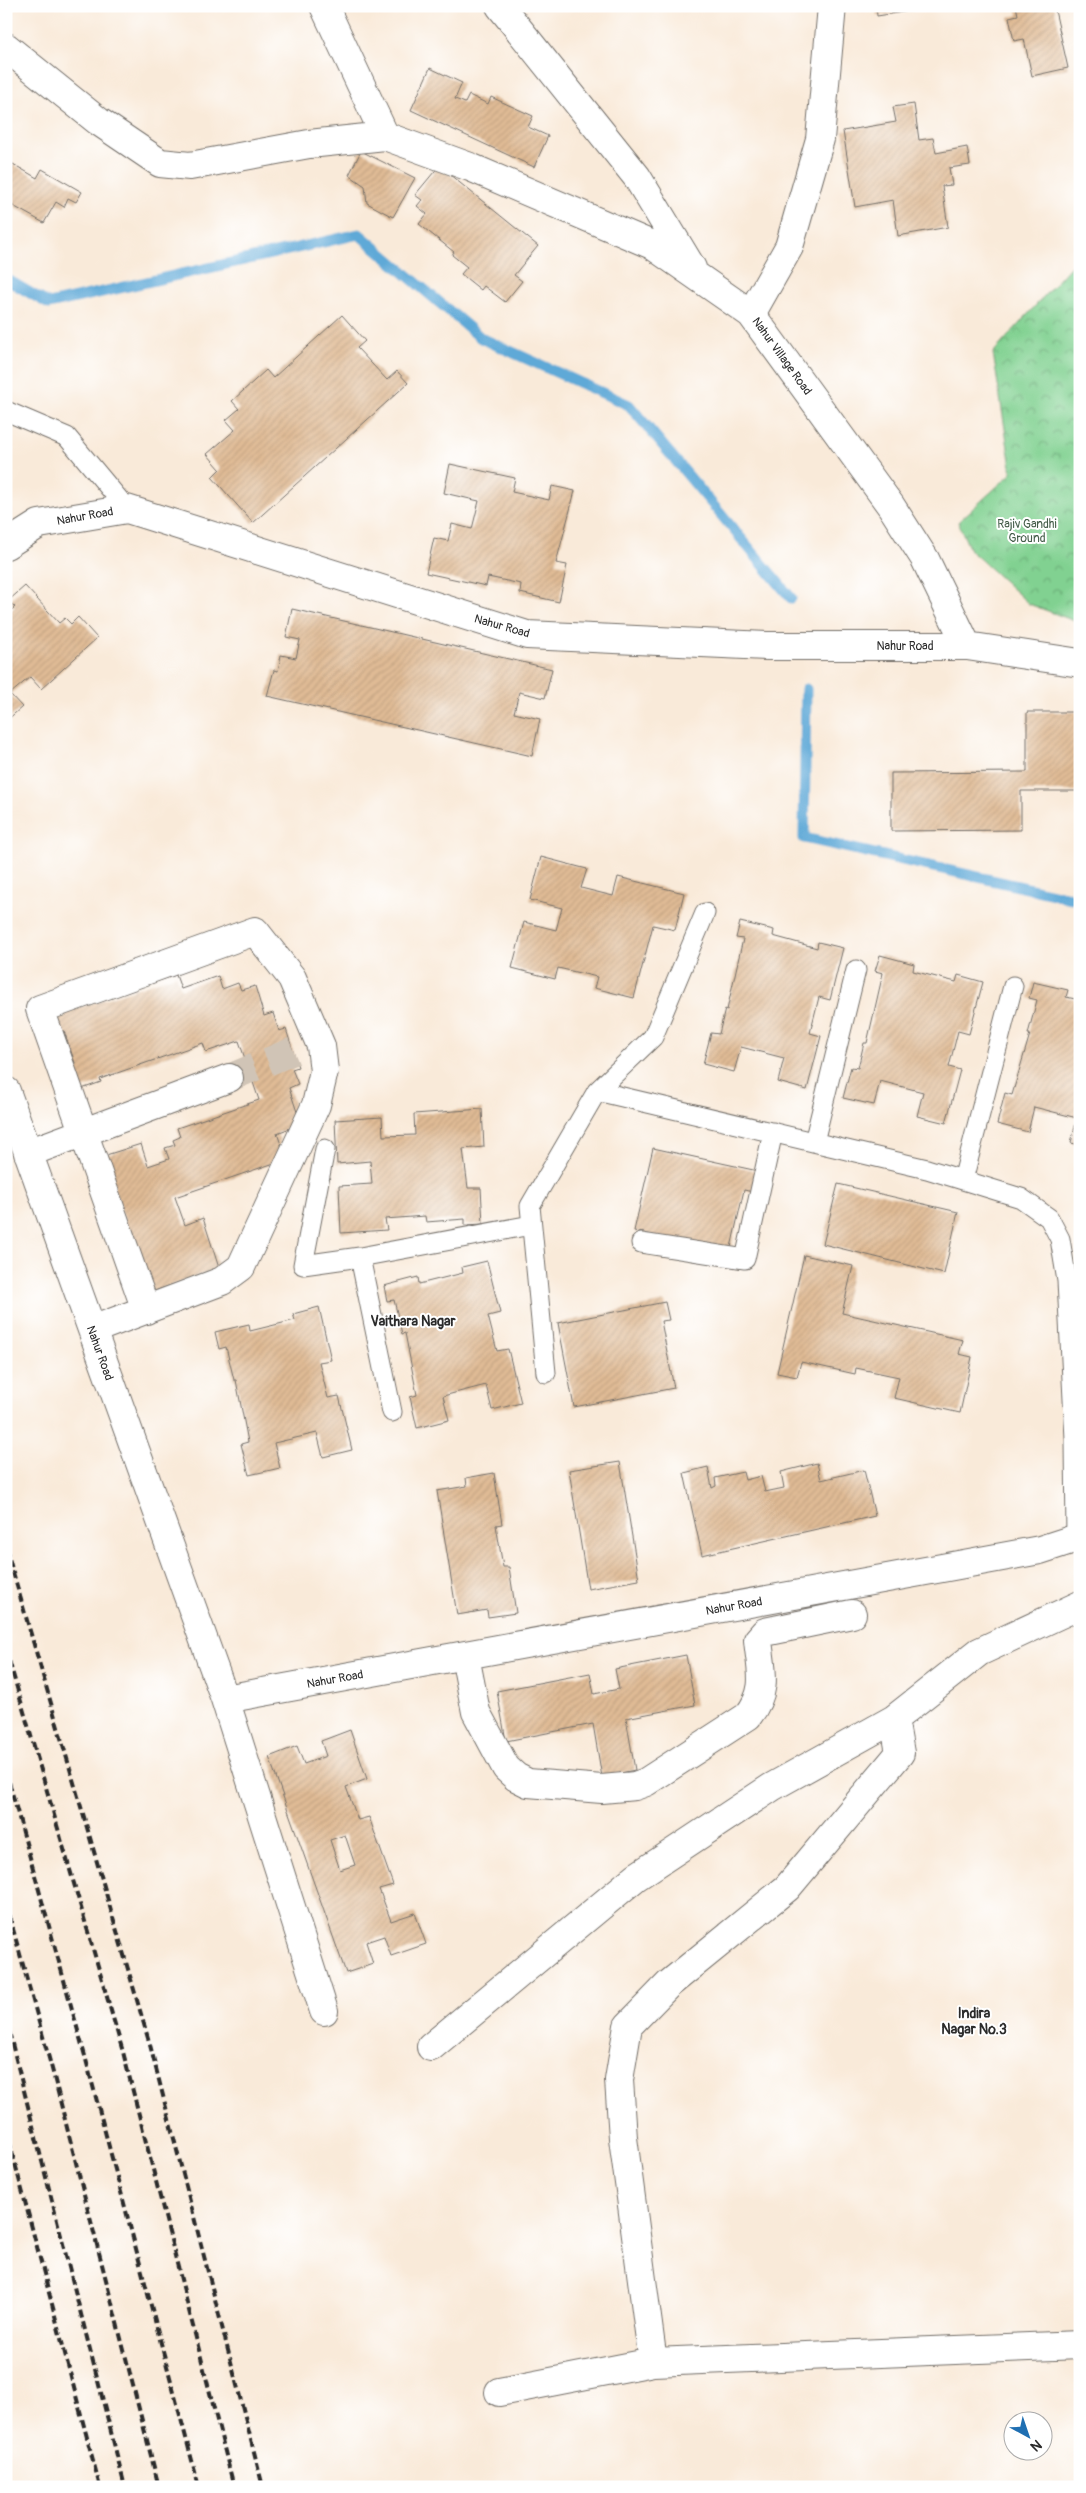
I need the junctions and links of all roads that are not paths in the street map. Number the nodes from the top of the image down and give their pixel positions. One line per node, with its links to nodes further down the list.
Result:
1 (324, 6): 5 (street)
2 (500, 6): 6 (street)
3 (832, 6): 7 (street, Nahur Village Road)
4 (6, 48): 5 (street)
5 (385, 136): 6 (street)
6 (696, 276): 7 (street)
7 (751, 314): 11 (street, Nahur Village Road)
8 (6, 411): 9 (lane)
9 (127, 509): 10 (street, Nahur Road); 11 (street, Nahur Road)
10 (6, 545)
11 (967, 646): 12 (street, Nahur Road)
12 (1080, 663)
13 (705, 913): 18 (lane)
14 (856, 970): 21 (lane)
15 (1013, 986): 24 (lane)
16 (228, 1078): 20 (street)
17 (6, 1091): 23 (street, Nahur Road)
18 (597, 1091): 19 (lane); 25 (lane)
19 (773, 1132): 21 (lane); 26 (lane)
20 (84, 1134): 23 (street); 29 (street); 29 (street)
21 (814, 1142): 24 (lane)
22 (325, 1149): 27 (lane)
23 (28, 1153): 30 (street, Nahur Road)
24 (962, 1180): 28 (lane)
25 (531, 1225): 27 (lane); 31 (lane)
26 (640, 1243)
27 (360, 1256): 32 (lane)
28 (1072, 1257): 33 (lane)
29 (146, 1310): 30 (street)
30 (92, 1330): 39 (street, Nahur Road)
31 (546, 1373)
32 (392, 1412)
33 (1078, 1541): 34 (street, Nahur Road)
34 (805, 1593): 37 (street); 38 (street, Nahur Road)
35 (1080, 1605): 40 (street)
36 (852, 1614): 37 (street)
37 (811, 1622): 38 (street)
38 (465, 1656): 39 (street, Nahur Road)
39 (225, 1698): 41 (street)
40 (894, 1719): 42 (street); 44 (street)
41 (324, 2011)
42 (431, 2047)
43 (1080, 2345): 44 (street)
44 (653, 2362): 45 (street)
45 (499, 2392)

